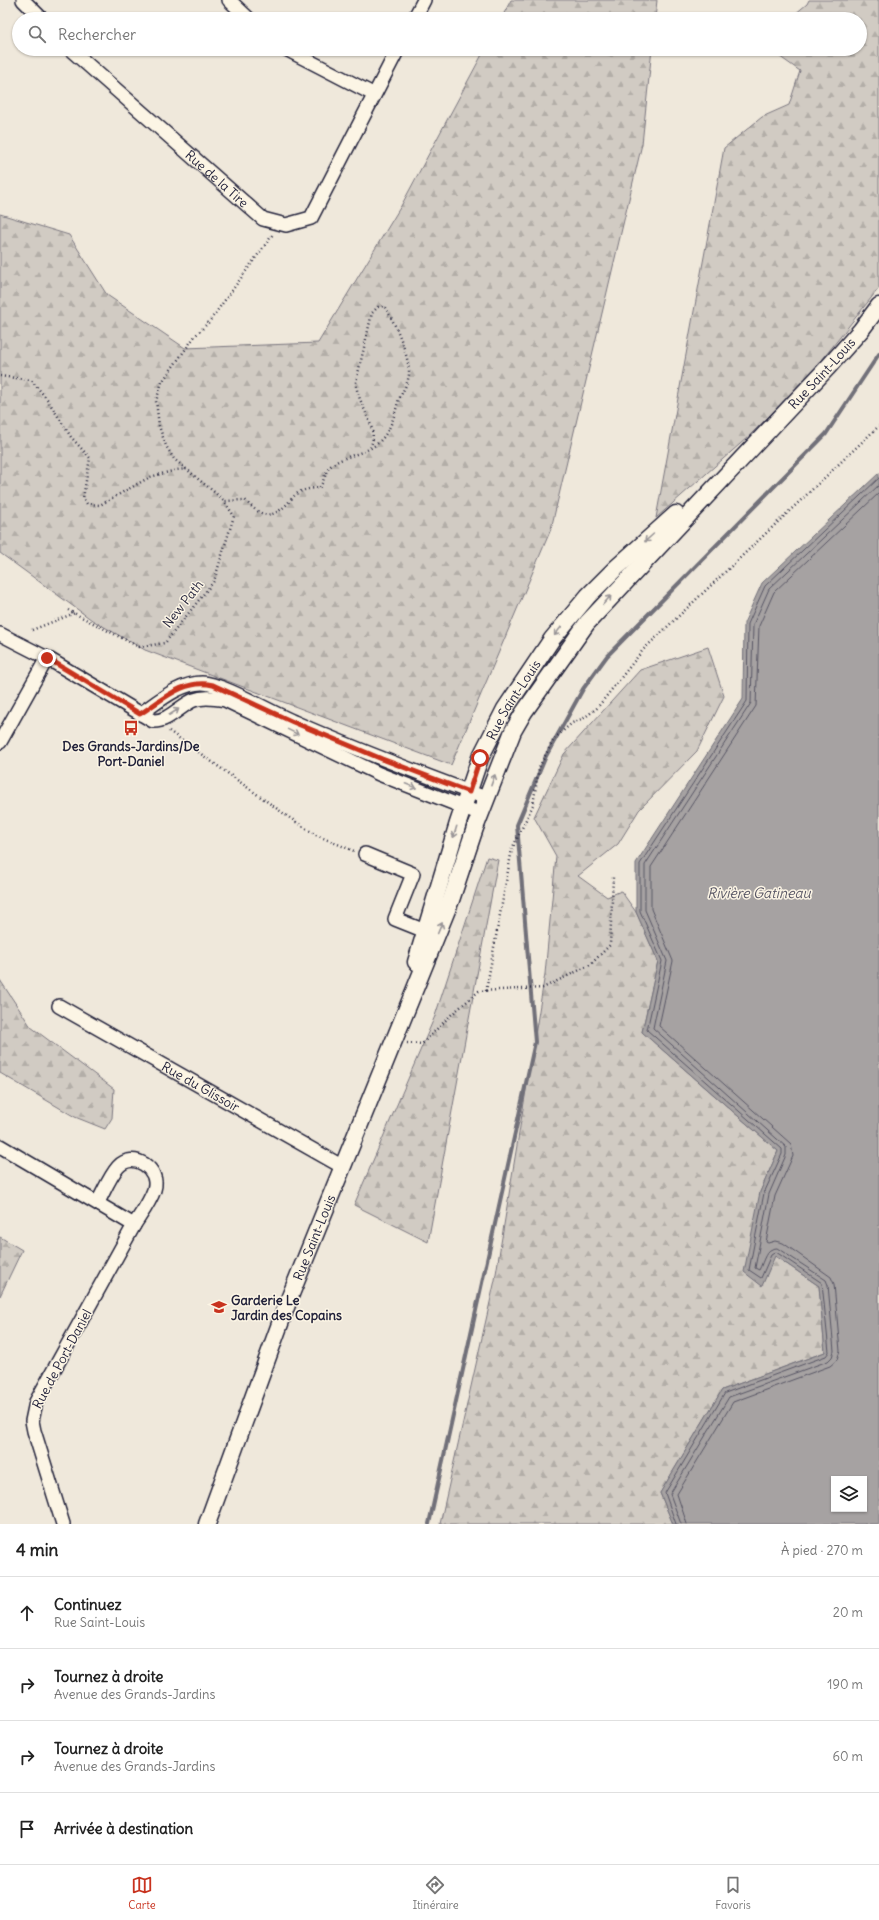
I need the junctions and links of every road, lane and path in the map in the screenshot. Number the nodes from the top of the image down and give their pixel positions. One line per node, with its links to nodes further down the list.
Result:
1 (23, 0): 4 (street)
2 (229, 0): 5 (street)
3 (424, 0): 6 (street)
4 (35, 12)
5 (242, 12)
6 (418, 12)
7 (78, 56): 11 (street, Rue de la Tire)
8 (300, 56): 10 (street)
9 (394, 56): 10 (street, Rue de la Tire)
10 (373, 94): 11 (street, Rue de la Tire)
11 (280, 224): 17 (path)
12 (879, 306): 15 (main road, Rue Saint-Louis)
13 (0, 376): 17 (path)
14 (879, 426): 34 (path)
15 (762, 438): 27 (main road, Rue Saint-Louis, one-way to 27); 28 (main road, Rue Saint-Louis, one-way to 15)
16 (370, 447): 16 (path); 18 (path)
17 (187, 469): 18 (path)
18 (224, 502): 20 (path, New Path)
19 (68, 610): 20 (path, New Path)
20 (75, 613): 21 (path)
21 (32, 630)
22 (0, 634): 23 (street)
23 (47, 658): 24 (street); 26 (street)
24 (140, 714): 27 (street); 29 (street, one-way to 29)
25 (169, 731): 31 (path)
26 (0, 742)
27 (469, 792): 28 (street); 29 (main road, Rue Saint-Louis)
28 (486, 798): 30 (main road, Rue Saint-Louis)
29 (464, 807): 30 (street); 33 (main road, Rue Saint-Louis, one-way to 33)
30 (481, 814): 36 (main road, Rue Saint-Louis, one-way to 30)
31 (365, 854): 33 (street)
32 (612, 877): 34 (path)
33 (425, 931): 36 (main road, Rue Saint-Louis)
34 (486, 990): 36 (path)
35 (59, 1006): 38 (street, Rue du Glissoir)
36 (392, 1042): 38 (main road, Rue Saint-Louis)
37 (0, 1146): 39 (street)
38 (343, 1167): 42 (main road, Rue Saint-Louis)
39 (98, 1202): 40 (street); 40 (street, Rue de Port-Daniel)
40 (134, 1225): 41 (street, Rue de Port-Daniel)
41 (63, 1524)
42 (207, 1524)

